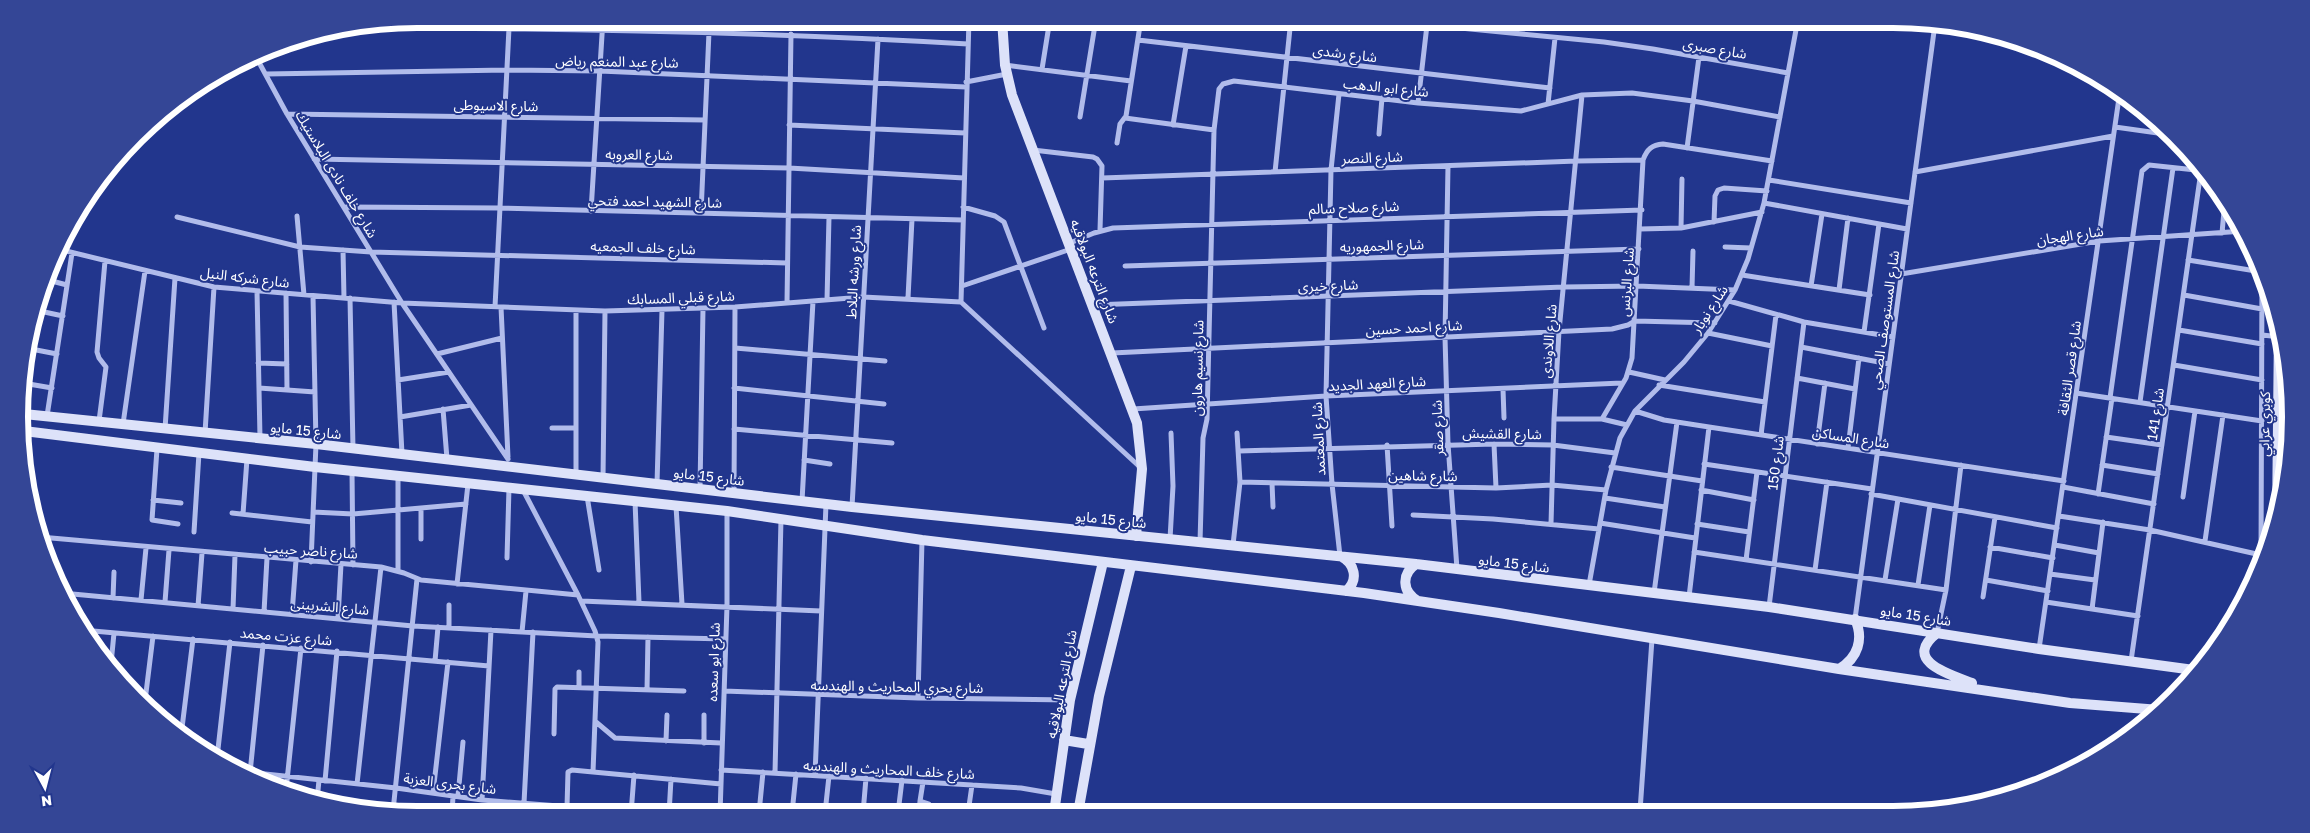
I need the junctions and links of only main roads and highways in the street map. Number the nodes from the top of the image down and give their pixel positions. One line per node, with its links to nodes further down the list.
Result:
1 (1003, 28): 6 (main road, شارع الترعه البولاقيه)
2 (2279, 364): 5 (main road, كوبري عرابي, bridge)
3 (28, 414): 6 (main road, شارع 15 مايو)
4 (28, 432): 8 (main road)
5 (2277, 477)
6 (1136, 536): 7 (main road, شارع 15 مايو)
7 (1340, 556): 9 (main road, شارع 15 مايو); 11 (main road)
8 (1103, 562): 10 (main road); 19 (main road, شارع الترعه البولاقيه)
9 (1416, 564): 12 (main road); 13 (main road, شارع 15 مايو)
10 (1131, 566): 11 (main road); 20 (main road)
11 (1346, 591): 12 (main road)
12 (1418, 601): 15 (main road)
13 (1855, 619): 14 (main road, شارع 15 مايو); 15 (main road)
14 (1937, 633): 16 (main road, شارع 15 مايو); 17 (main road)
15 (1839, 669): 17 (main road)
16 (2189, 669)
17 (1986, 689): 18 (main road)
18 (2150, 709)
19 (1064, 740): 20 (main road); 21 (main road, شارع الترعه البولاقيه)
20 (1088, 744): 22 (main road)
21 (1055, 806)
22 (1079, 806)

